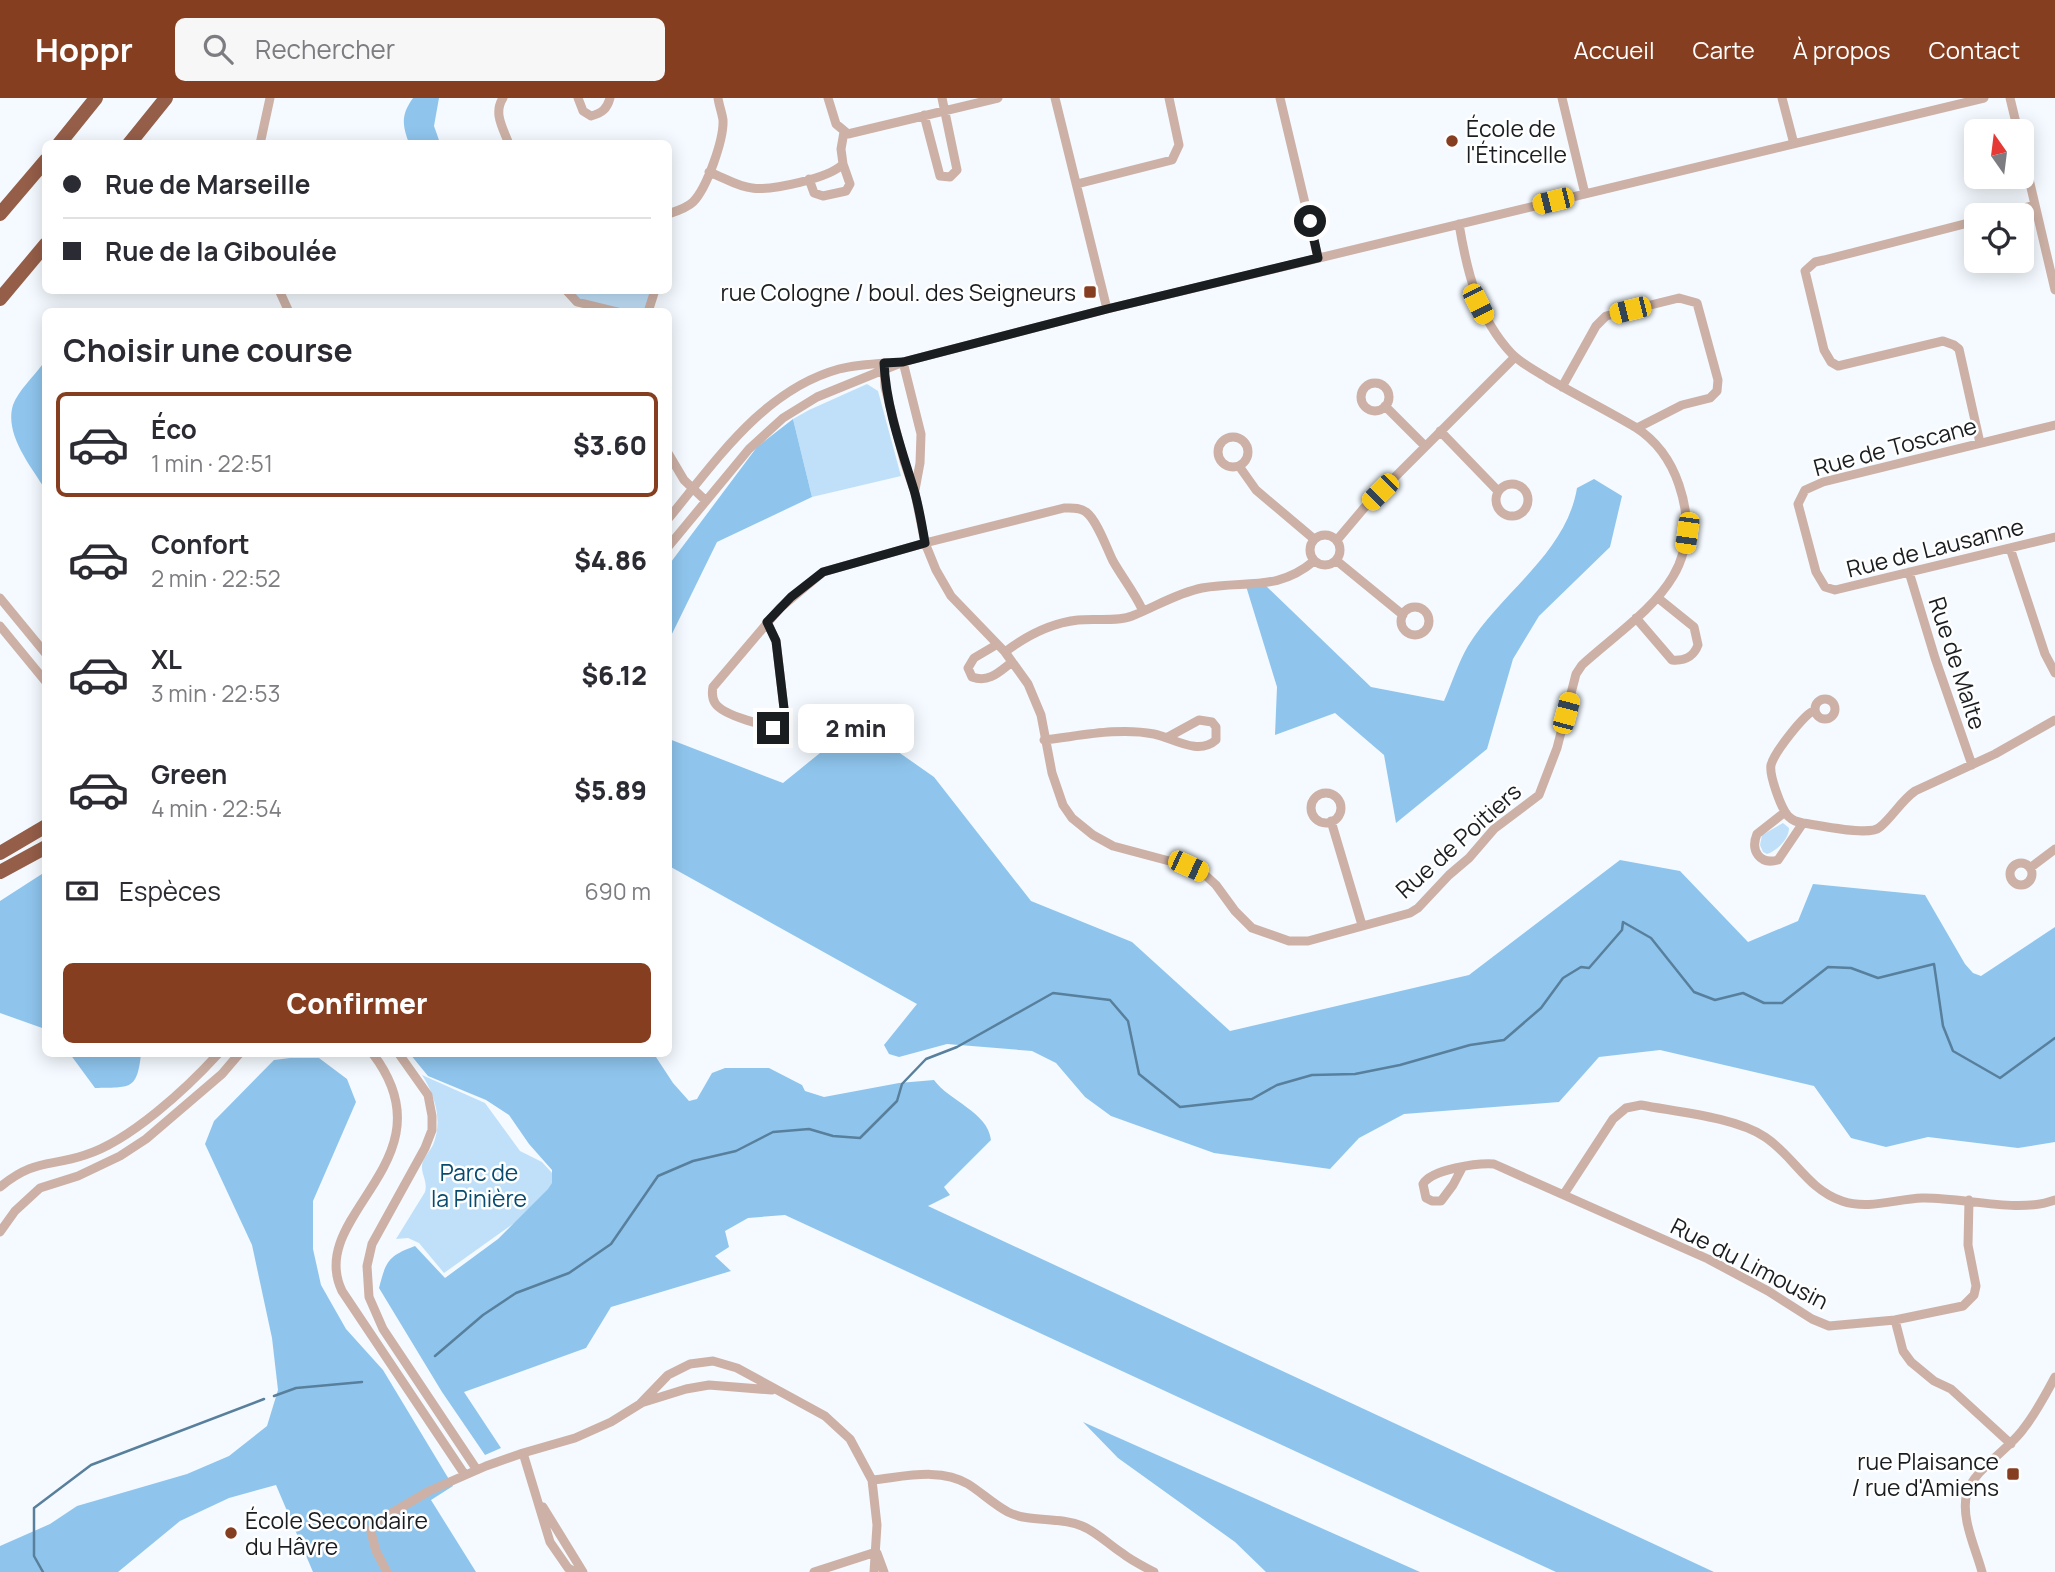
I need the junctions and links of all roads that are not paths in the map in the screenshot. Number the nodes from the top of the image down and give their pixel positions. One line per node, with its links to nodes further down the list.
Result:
1 (96, 98): 22 (highway)
2 (166, 98): 23 (highway)
3 (270, 98): 24 (street)
4 (503, 98): 25 (street)
5 (578, 98): 6 (street)
6 (610, 98)
7 (718, 98): 29 (street)
8 (828, 98): 21 (street)
9 (943, 98): 18 (street)
10 (998, 98): 18 (street)
11 (1055, 98): 31 (street)
12 (1169, 98): 31 (street)
13 (1280, 98): 40 (street)
14 (1562, 98): 33 (street)
15 (1783, 98): 26 (street)
16 (1984, 98): 26 (street)
17 (2010, 98): 20 (street)
18 (946, 110): 19 (street); 19 (street)
19 (924, 116): 21 (street)
20 (2015, 119)
21 (844, 132): 27 (street)
22 (62, 140)
23 (131, 140)
24 (261, 140)
25 (508, 140)
26 (1794, 144): 33 (street)
27 (843, 164): 30 (street); 30 (street)
28 (42, 165): 36 (highway)
29 (709, 172): 30 (street); 35 (street)
30 (809, 179)
31 (1077, 184): 45 (street)
32 (2031, 189): 34 (street)
33 (1586, 194): 38 (street)
34 (2035, 205): 41 (street)
35 (672, 212)
36 (0, 214)
37 (1964, 223): 54 (street)
38 (1458, 224): 40 (street); 46 (street, Rue de Poitiers)
39 (42, 249): 43 (highway)
40 (1318, 258): 45 (street)
41 (2055, 290)
42 (570, 294): 44 (street)
43 (0, 299)
44 (602, 308)
45 (1107, 309): 47 (street)
46 (1515, 357): 49 (street, Rue de Poitiers); 53 (street)
47 (903, 362): 48 (street); 60 (street, Rue de Poitiers)
48 (884, 366): 58 (street); 60 (street, Rue de Poitiers); 61 (street)
49 (1562, 387): 52 (street, Rue de Poitiers); 52 (street)
50 (1385, 406): 55 (street)
51 (2055, 425): 54 (street, Rue de Toscane)
52 (1637, 428): 74 (street, Rue de Poitiers)
53 (1440, 431): 55 (street); 59 (street)
54 (1980, 443): 72 (street, Rue de Toscane)
55 (1425, 446): 65 (street)
56 (672, 461): 58 (street)
57 (1239, 466): 64 (street)
58 (693, 489): 61 (street); 62 (street)
59 (1499, 491)
60 (915, 493): 67 (street, Rue de Poitiers)
61 (706, 501): 66 (street)
62 (672, 514)
63 (2055, 537): 68 (street, Rue de Lausanne)
64 (1314, 539): 65 (street); 69 (street)
65 (1337, 540): 70 (street)
66 (672, 542)
67 (925, 543): 75 (street); 78 (street); 80 (street, Rue de Poitiers)
68 (2010, 548): 71 (street, Rue de Lausanne); 84 (street)
69 (1314, 561): 70 (street); 75 (street)
70 (1337, 561): 76 (street)
71 (1909, 572): 72 (street, Rue de Lausanne); 90 (street, Rue de Malte)
72 (1825, 587)
73 (0, 598): 81 (street)
74 (1658, 598): 77 (street, Rue de Poitiers); 77 (street)
75 (1142, 609): 82 (street)
76 (1403, 615)
77 (1636, 618): 100 (street, Rue de Poitiers)
78 (767, 622): 78 (street)
79 (0, 626): 85 (street)
80 (996, 645): 82 (street, Rue de Poitiers); 83 (street)
81 (42, 649)
82 (1004, 652): 83 (street, Rue de Poitiers)
83 (1012, 662): 89 (street, Rue de Poitiers)
84 (2055, 673)
85 (42, 677)
86 (1815, 709): 91 (street)
87 (2055, 720): 90 (street)
88 (1168, 737): 88 (street); 89 (street)
89 (1044, 740): 100 (street, Rue de Poitiers)
90 (1972, 765): 93 (street)
91 (1785, 812): 93 (street); 93 (street)
92 (1331, 821): 100 (street)
93 (1803, 823)
94 (42, 828): 97 (highway)
95 (42, 849): 99 (highway)
96 (2055, 849): 98 (street)
97 (0, 853)
98 (2030, 868)
99 (0, 872)
100 (1362, 925)
101 (215, 1057): 106 (street)
102 (236, 1057): 110 (street)
103 (375, 1057): 118 (street)
104 (401, 1057): 117 (street)
105 (1462, 1168): 105 (street, Rue du Limousin); 107 (street, Rue du Limousin)
106 (0, 1187)
107 (1564, 1194): 108 (street); 111 (street, Rue du Limousin)
108 (1969, 1200): 109 (street); 111 (street, Rue du Limousin)
109 (2055, 1200)
110 (0, 1232)
111 (1895, 1320): 115 (street)
112 (2054, 1381): 115 (street)
113 (777, 1390): 114 (street); 114 (street); 119 (street)
114 (640, 1404): 116 (street)
115 (2011, 1444): 129 (street)
116 (523, 1452): 117 (street); 120 (street)
117 (477, 1470): 118 (street)
118 (465, 1475): 122 (street)
119 (872, 1480): 121 (street); 128 (street)
120 (538, 1500): 123 (street); 124 (street)
121 (876, 1552): 125 (street); 126 (street); 127 (street)
122 (387, 1572)
123 (575, 1572)
124 (583, 1572)
125 (814, 1572)
126 (874, 1572)
127 (884, 1572)
128 (1155, 1572)
129 (1982, 1572)

